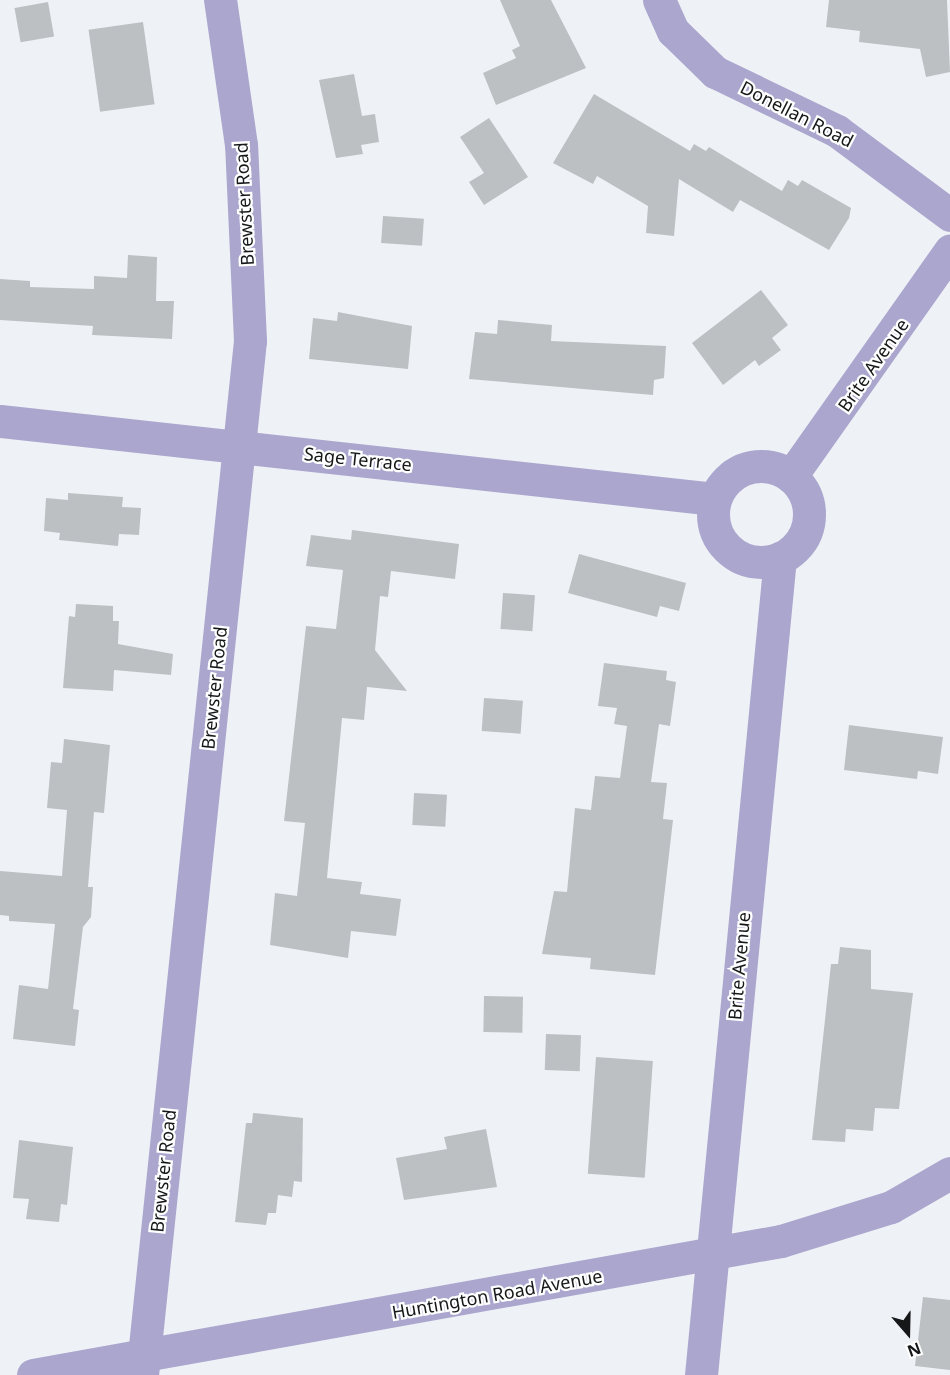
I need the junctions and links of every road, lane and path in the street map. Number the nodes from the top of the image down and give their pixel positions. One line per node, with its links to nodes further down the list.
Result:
1 (220, 0): 6 (street, Brewster Road)
2 (659, 0): 3 (street, Donellan Road)
3 (950, 215)
4 (950, 251): 7 (street, Brite Avenue)
5 (0, 420): 6 (street, Sage Terrace)
6 (240, 445): 8 (street, Sage Terrace); 12 (street, Brewster Road)
7 (791, 476): 8 (street); 9 (street)
8 (715, 499): 9 (street)
9 (780, 558): 11 (street, Brite Avenue)
10 (950, 1173): 11 (street, Huntington Road Avenue)
11 (712, 1255): 12 (street, Huntington Road Avenue); 14 (street, Brite Avenue)
12 (143, 1366): 13 (street, Huntington Road Avenue)
13 (33, 1375)
14 (701, 1375)

